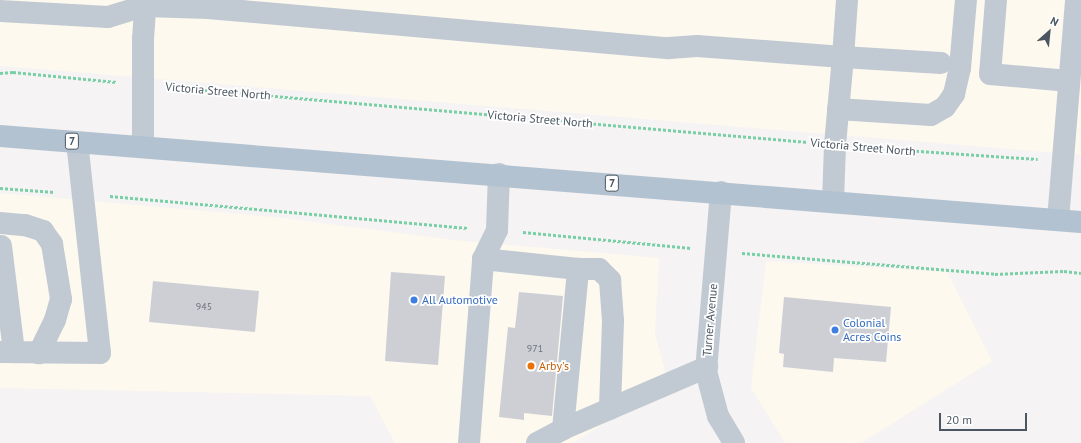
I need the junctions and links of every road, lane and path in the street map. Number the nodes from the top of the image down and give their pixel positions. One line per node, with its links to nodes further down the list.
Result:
1 (847, 0): 7 (street)
2 (966, 0): 12 (street)
3 (996, 0): 10 (street)
4 (1076, 0): 10 (street)
5 (146, 3): 6 (street); 7 (street); 11 (street)
6 (0, 11)
7 (843, 56): 8 (street); 12 (street)
8 (941, 63)
9 (0, 73): 11 (path, Victoria Street North)
10 (1069, 81): 17 (street)
11 (143, 85): 15 (path, Victoria Street North); 16 (street)
12 (838, 109): 15 (street)
13 (0, 136): 14 (main road, 7)
14 (77, 142): 16 (main road, 7); 21 (street)
15 (835, 145): 17 (path, Victoria Street North); 22 (street)
16 (143, 147): 18 (main road, 7)
17 (1062, 162): 23 (street)
18 (499, 174): 20 (main road, 7); 26 (street)
19 (0, 188): 21 (path)
20 (721, 192): 22 (main road, 7); 35 (street, Turner Avenue)
21 (83, 194): 26 (path); 34 (street)
22 (833, 201): 23 (main road, 7)
23 (1058, 220): 24 (main road, 7)
24 (1081, 222)
25 (0, 223): 34 (street)
26 (497, 230): 28 (path); 30 (street)
27 (1, 246): 33 (street)
28 (682, 248)
29 (737, 252): 32 (path)
30 (483, 259): 31 (street); 38 (street)
31 (578, 269): 36 (street); 37 (street)
32 (1081, 273)
33 (7, 352): 34 (street)
34 (39, 353)
35 (706, 367): 36 (street); 40 (street, Turner Avenue)
36 (610, 409): 37 (street)
37 (563, 429): 39 (street)
38 (469, 443)
39 (537, 443)
40 (734, 443)

